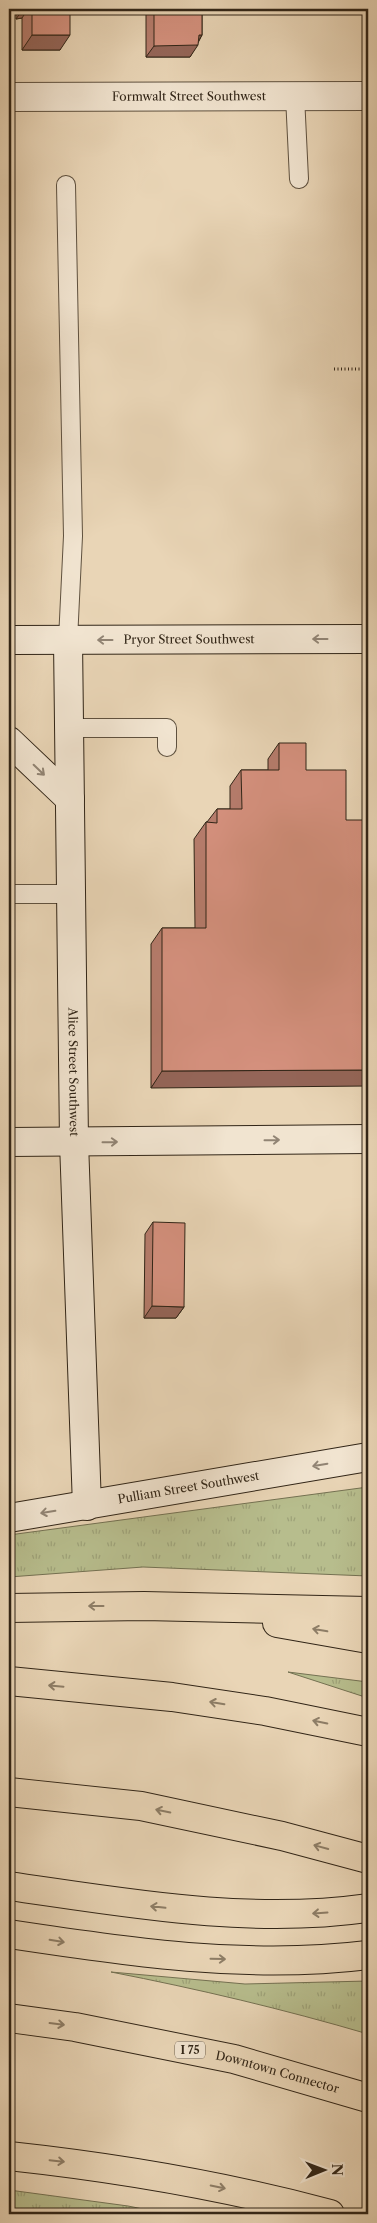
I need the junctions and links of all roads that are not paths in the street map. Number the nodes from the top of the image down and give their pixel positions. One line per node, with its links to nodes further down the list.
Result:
1 (295, 96): 2 (main road, Formwalt Street Southwest); 3 (main road, Formwalt Street Southwest); 4 (lane)
2 (368, 96)
3 (9, 97)
4 (299, 179)
5 (66, 185): 8 (lane)
6 (368, 639): 8 (main road, Pryor Street Southwest, one-way to 8)
7 (9, 640): 8 (main road, Pryor Street Southwest)
8 (68, 640): 9 (main road, Alice Street Southwest)
9 (69, 728): 11 (lane); 12 (main road, Alice Street Southwest)
10 (9, 741): 12 (main road, one-way to 12)
11 (167, 747)
12 (70, 799): 14 (main road, Alice Street Southwest)
13 (9, 894): 14 (lane)
14 (71, 894): 17 (main road, Alice Street Southwest)
15 (368, 1138): 17 (main road, one-way to 15)
16 (9, 1142): 17 (main road)
17 (74, 1142): 19 (main road, Alice Street Southwest)
18 (368, 1457): 19 (main road, Pulliam Street Southwest, one-way to 19)
19 (87, 1506): 20 (main road, Pulliam Street Southwest, one-way to 20)
20 (9, 1518)
21 (144, 1606): 22 (highway, one-way to 22); 23 (highway); 24 (highway, one-way to 21)
22 (9, 1608)
23 (368, 1611)
24 (368, 1639)
25 (9, 1681): 26 (highway, one-way to 25)
26 (368, 1732)
27 (12, 1794): 28 (highway, one-way to 27)
28 (368, 1859)
29 (9, 1886): 30 (highway, one-way to 29)
30 (368, 1908)
31 (9, 1934): 32 (highway, one-way to 32)
32 (368, 1955)
33 (9, 2018): 34 (highway, Downtown Connector / I 75, one-way to 34)
34 (368, 2098)
35 (9, 2156): 36 (highway, one-way to 36)
36 (330, 2214)

